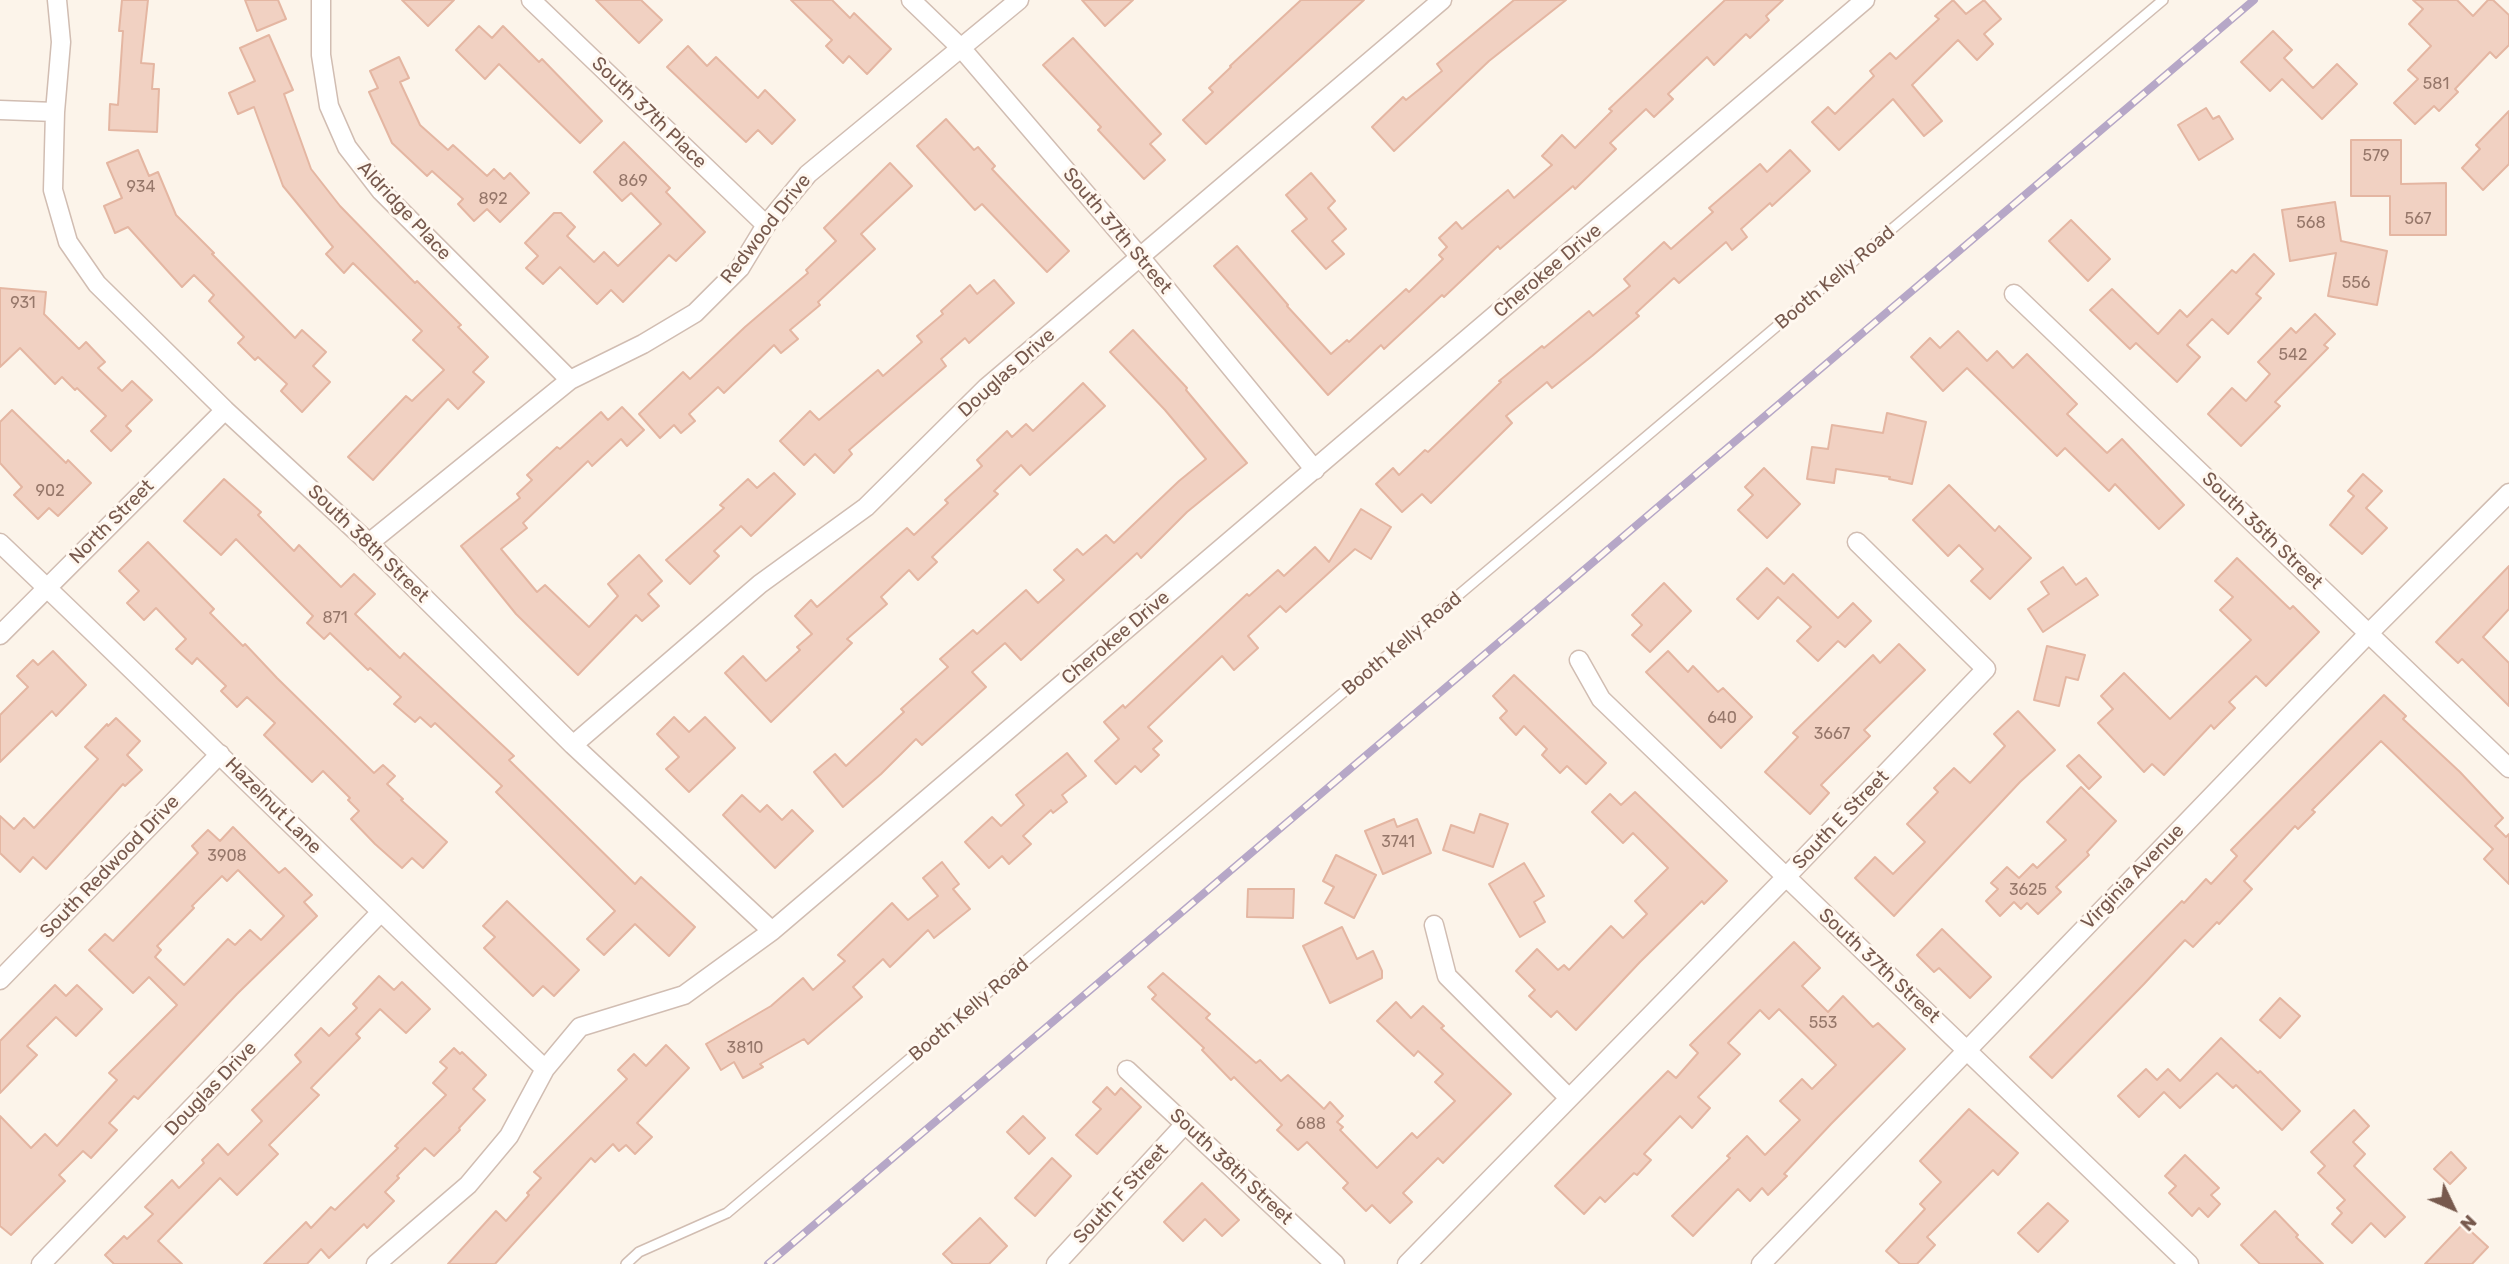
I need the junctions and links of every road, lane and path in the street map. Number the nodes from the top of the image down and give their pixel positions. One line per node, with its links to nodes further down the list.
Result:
1 (57, 0): 11 (street, South 38th Street)
2 (321, 0): 15 (street, Aldridge Place)
3 (531, 0): 12 (street, South 37th Place)
4 (911, 0): 9 (street, South 37th Street)
5 (1019, 0): 9 (street, Redwood Drive)
6 (1442, 0): 13 (street, Douglas Drive)
7 (1865, 0): 17 (street, Cherokee Drive)
8 (2163, 0): 41 (lane, Booth Kelly Road)
9 (961, 49): 12 (street, Redwood Drive); 13 (street, South 37th Street)
10 (0, 110): 11 (street)
11 (55, 112): 16 (street, South 38th Street)
12 (766, 225): 15 (street, Redwood Drive)
13 (1141, 258): 17 (street, South 37th Street); 26 (street, Douglas Drive)
14 (2014, 295): 23 (street, South 35th Street)
15 (570, 380): 21 (street, Redwood Drive)
16 (225, 410): 21 (street, South 38th Street); 22 (street, North Street)
17 (1315, 470): 32 (street, Cherokee Drive)
18 (2509, 493): 23 (street, Virginia Avenue)
19 (1857, 541): 29 (street, South E Street)
20 (0, 543): 22 (street, Hazelnut Lane)
21 (369, 543): 26 (street, South 38th Street)
22 (47, 587): 24 (street, North Street); 27 (street, Hazelnut Lane)
23 (2369, 633): 28 (street, South 35th Street); 34 (street, Virginia Avenue)
24 (0, 635)
25 (1579, 660): 29 (street, South 37th Street)
26 (573, 745): 32 (street, South 38th Street)
27 (220, 754): 30 (street, Hazelnut Lane); 33 (street, South Redwood Drive)
28 (2509, 768)
29 (1786, 878): 34 (street, South 37th Street); 37 (street, South E Street)
30 (380, 913): 35 (street, Hazelnut Lane); 39 (street, Douglas Drive)
31 (1434, 925): 37 (street)
32 (772, 931): 35 (street, Cherokee Drive)
33 (0, 980)
34 (1966, 1049): 45 (street, Virginia Avenue); 46 (street, South 37th Street)
35 (545, 1069): 40 (street, Cherokee Drive)
36 (1127, 1070): 38 (street, South 38th Street)
37 (1569, 1098): 44 (street, South E Street)
38 (1185, 1124): 42 (street, South F Street); 43 (street, South 38th Street)
39 (41, 1264)
40 (376, 1264)
41 (626, 1264)
42 (1056, 1264)
43 (1335, 1264)
44 (1407, 1264)
45 (1761, 1264)
46 (2189, 1264)

